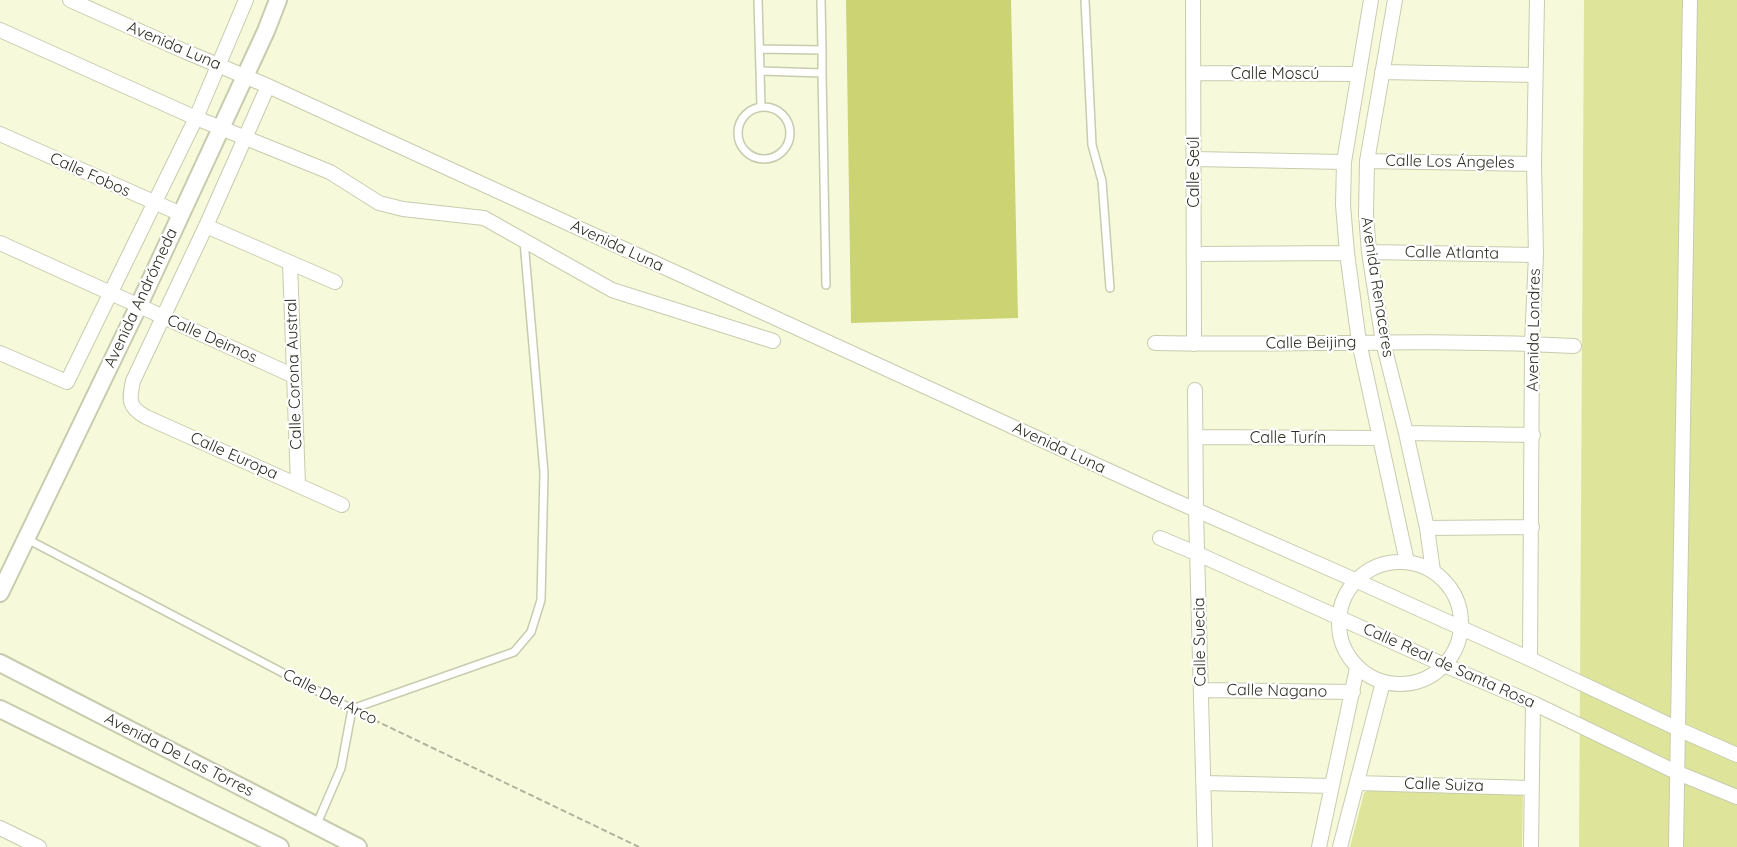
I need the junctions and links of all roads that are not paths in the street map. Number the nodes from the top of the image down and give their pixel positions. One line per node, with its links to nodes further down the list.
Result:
1 (70, 0): 15 (street, Avenida Luna)
2 (246, 0): 15 (street, Avenida Andrómeda)
3 (278, 0): 22 (street, Avenida Andrómeda)
4 (758, 0): 13 (lane)
5 (821, 0): 14 (lane)
6 (1085, 0): 45 (lane)
7 (1193, 0): 19 (street, Calle Seúl)
8 (1371, 0): 20 (street, Avenida Renaceres)
9 (1395, 0): 17 (street, Avenida Renaceres)
10 (1537, 0): 21 (street, Avenida Londres)
11 (1690, 0): 88 (street)
12 (0, 30): 25 (street)
13 (760, 49): 14 (lane); 16 (lane)
14 (822, 50): 18 (lane)
15 (219, 65): 22 (street, Avenida Luna); 25 (street, Avenida Andrómeda)
16 (761, 71): 18 (lane); 24 (lane)
17 (1382, 72): 21 (street); 30 (street, Avenida Renaceres)
18 (822, 73): 44 (lane)
19 (1193, 74): 20 (street, Calle Moscú); 29 (street, Calle Seúl)
20 (1357, 74): 31 (street, Avenida Renaceres)
21 (1535, 75): 32 (street, Avenida Londres)
22 (245, 76): 23 (street, Avenida Luna); 26 (street, Avenida Andrómeda)
23 (268, 86): 28 (street, Avenida Andrómeda); 66 (street, Avenida Luna)
24 (761, 106): 24 (lane)
25 (196, 118): 26 (street); 33 (street, Avenida Andrómeda)
26 (220, 129): 28 (street); 34 (street, Avenida Andrómeda)
27 (0, 134): 33 (street, Calle Fobos)
28 (244, 139): 35 (street, Avenida Andrómeda); 36 (street)
29 (1194, 159): 31 (street); 40 (street, Calle Seúl)
30 (1367, 161): 32 (street, Calle Los Ángeles); 38 (street, Avenida Renaceres)
31 (1344, 162): 39 (street, Avenida Renaceres)
32 (1534, 164): 41 (street, Avenida Londres)
33 (154, 203): 34 (street, Calle Fobos); 46 (street, Avenida Andrómeda)
34 (181, 214): 47 (street, Avenida Andrómeda)
35 (206, 226): 42 (street); 48 (street, Avenida Andrómeda)
36 (524, 241): 49 (street); 87 (lane)
37 (0, 243): 46 (street, Calle Deimos)
38 (1369, 252): 41 (street, Calle Atlanta); 51 (street, Avenida Renaceres)
39 (1347, 253): 40 (street); 50 (street, Avenida Renaceres)
40 (1194, 254): 54 (street, Calle Seúl)
41 (1536, 255): 53 (street, Avenida Londres)
42 (290, 263): 43 (street); 57 (street, Calle Corona Austral)
43 (335, 282)
44 (826, 285)
45 (1110, 288)
46 (111, 292): 47 (street, Calle Deimos); 56 (street, Avenida Andrómeda)
47 (139, 305): 48 (street, Calle Deimos); 69 (street, Avenida Andrómeda)
48 (164, 318): 57 (street, Calle Deimos); 59 (street, Avenida Andrómeda)
49 (773, 341)
50 (1359, 342): 51 (street, Calle Beijing); 54 (street, Calle Beijing); 63 (street, Avenida Renaceres)
51 (1383, 342): 53 (street, Calle Beijing); 60 (street, Avenida Renaceres)
52 (1155, 343): 54 (street, Calle Beijing)
53 (1532, 343): 55 (street, Calle Beijing); 61 (street, Avenida Londres)
54 (1194, 344)
55 (1574, 346)
56 (0, 353)
57 (294, 376): 64 (street, Calle Corona Austral)
58 (1195, 390): 62 (street, Calle Suecia)
59 (130, 402): 64 (street, Calle Europa)
60 (1406, 433): 61 (street); 68 (street, Avenida Renaceres)
61 (1533, 435): 67 (street, Avenida Londres)
62 (1196, 437): 63 (street, Calle Turín); 66 (street, Calle Suecia)
63 (1380, 438): 72 (street, Avenida Renaceres)
64 (298, 485): 65 (street, Calle Europa)
65 (342, 505)
66 (1196, 511): 71 (street, Calle Suecia); 74 (street)
67 (1532, 527): 68 (street); 78 (street, Avenida Londres)
68 (1426, 528): 73 (street, Avenida Renaceres)
69 (25, 538): 75 (street, Avenida Andrómeda); 87 (lane, Calle Del Arco)
70 (1160, 538): 71 (street, Calle Real de Santa Rosa)
71 (1198, 554): 76 (street, Calle Real de Santa Rosa); 83 (street, Calle Suecia)
72 (1407, 562): 73 (street); 74 (street)
73 (1433, 571): 77 (street)
74 (1355, 580): 76 (street); 77 (street)
75 (0, 593)
76 (1338, 618): 80 (street, Calle Real de Santa Rosa); 81 (street)
77 (1461, 629): 78 (street); 80 (street)
78 (1530, 659): 88 (street)
79 (0, 663): 96 (street, Avenida De Las Torres)
80 (1444, 665): 82 (street); 85 (street, Calle Real de Santa Rosa)
81 (1358, 668): 82 (street); 84 (street)
82 (1383, 682): 92 (street)
83 (1201, 690): 84 (street, Calle Nagano); 91 (street, Calle Suecia)
84 (1353, 692): 93 (street)
85 (1533, 703): 90 (street, Calle Real de Santa Rosa); 94 (street)
86 (0, 709): 99 (street)
87 (352, 709): 96 (lane)
88 (1678, 729): 89 (street); 90 (street)
89 (1737, 755)
90 (1677, 773): 95 (street, Calle Real de Santa Rosa); 105 (street)
91 (1204, 783): 93 (street); 101 (street, Calle Suecia)
92 (1357, 783): 94 (street, Calle Suiza); 103 (street)
93 (1332, 786): 102 (street)
94 (1531, 788): 104 (street)
95 (1737, 797)
96 (316, 826): 100 (street, Avenida De Las Torres)
97 (0, 828): 98 (street)
98 (39, 847)
99 (280, 847)
100 (358, 847)
101 (1204, 847)
102 (1319, 847)
103 (1341, 847)
104 (1531, 847)
105 (1676, 847)

